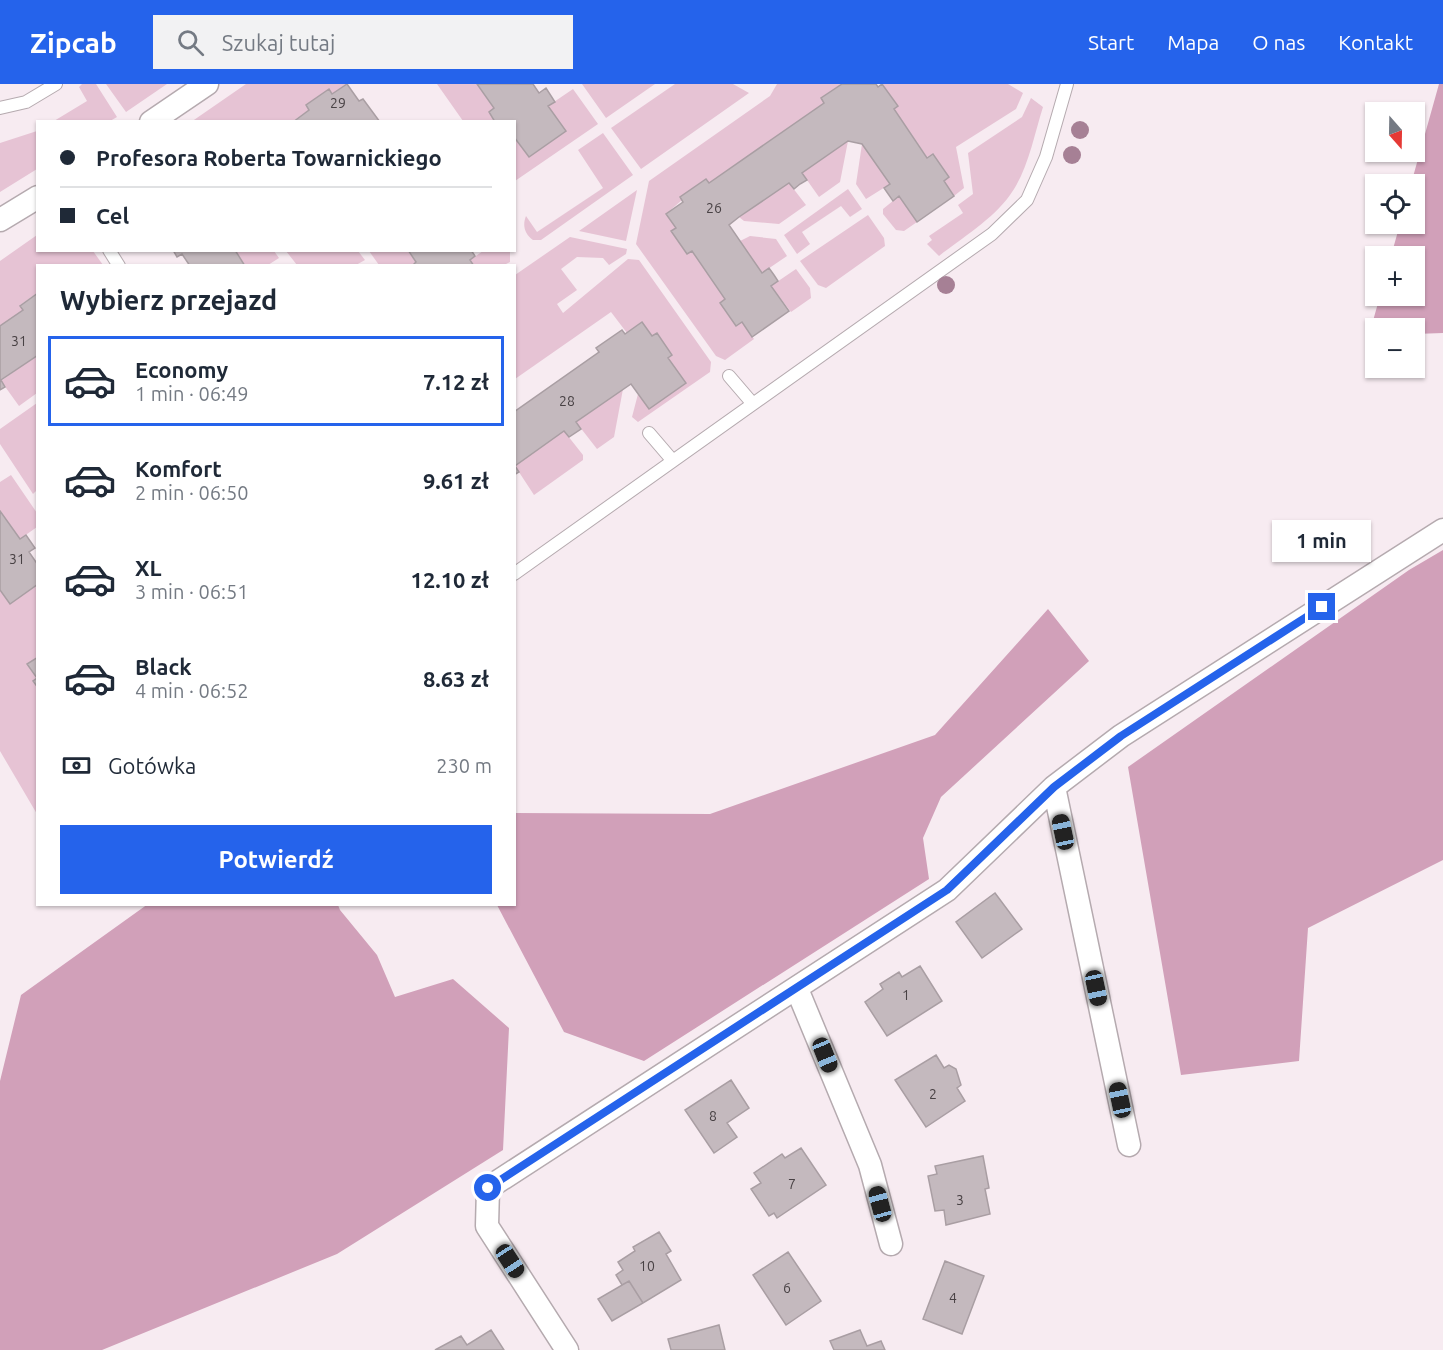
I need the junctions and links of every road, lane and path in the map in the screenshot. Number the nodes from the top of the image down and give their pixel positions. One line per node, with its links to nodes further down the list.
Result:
1 (56, 84): 4 (lane)
2 (207, 84): 5 (street)
3 (1067, 84): 9 (lane)
4 (0, 108)
5 (154, 120)
6 (36, 198): 7 (street)
7 (0, 220)
8 (729, 376): 9 (lane)
9 (753, 404): 11 (lane)
10 (649, 433): 11 (lane)
11 (673, 461): 13 (lane)
12 (1443, 530): 14 (street)
13 (516, 573)
14 (1054, 787): 15 (street); 16 (street)
15 (797, 989): 17 (street); 18 (street)
16 (1129, 1145)
17 (891, 1244)
18 (567, 1350)

